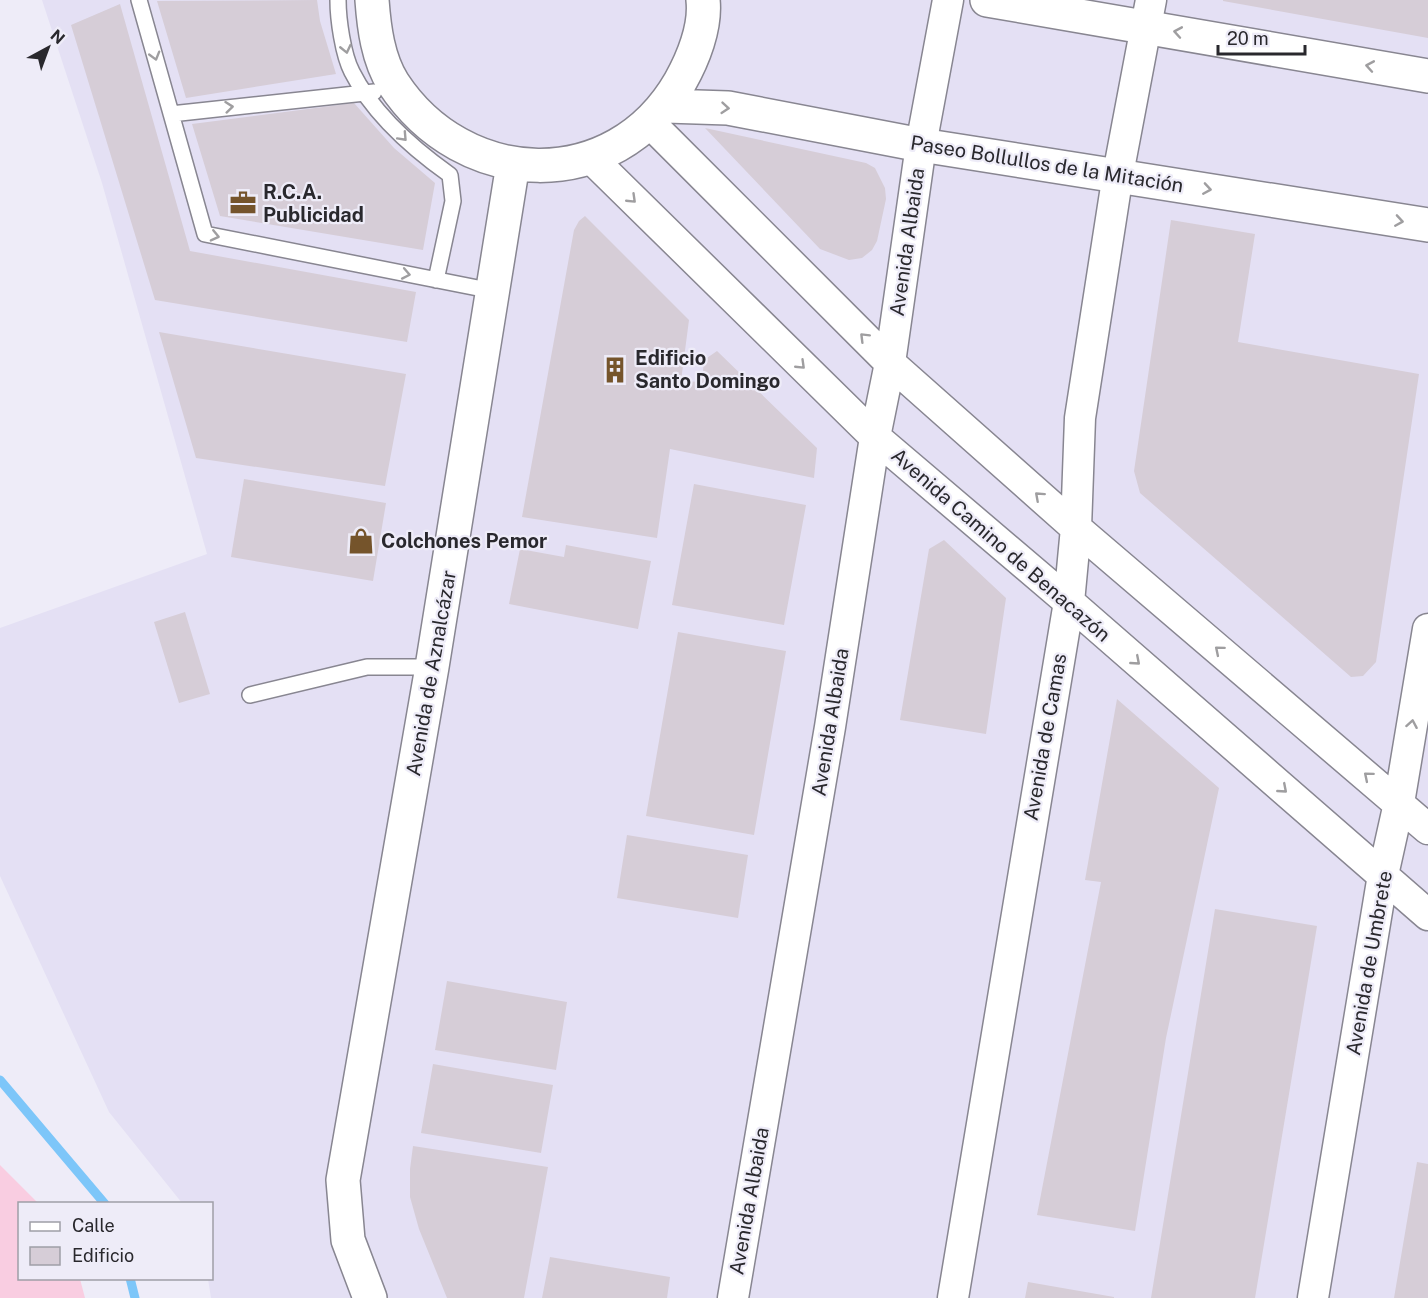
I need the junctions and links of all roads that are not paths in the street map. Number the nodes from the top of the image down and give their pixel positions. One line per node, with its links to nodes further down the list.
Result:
1 (139, 0): 11 (lane, one-way to 11)
2 (338, 0): 10 (lane, one-way to 10)
3 (372, 0): 9 (street)
4 (703, 0): 12 (street)
5 (948, 0): 13 (street, Avenida Albaida)
6 (987, 0): 7 (street)
7 (1148, 13): 8 (street, one-way to 7); 16 (street, Avenida de Camas)
8 (1428, 76)
9 (398, 89): 10 (lane); 15 (street)
10 (366, 93): 11 (lane, one-way to 10); 18 (lane, one-way to 18)
11 (171, 114): 18 (lane, one-way to 18)
12 (658, 114): 13 (street, Paseo Bollullos de la Mitación, one-way to 13); 14 (street); 20 (street, one-way to 12)
13 (921, 145): 16 (street, Paseo Bollullos de la Mitación); 20 (street, Avenida Albaida)
14 (591, 158): 15 (street); 21 (street, Avenida Camino de Benacazón, one-way to 21)
15 (513, 165): 19 (street, Avenida de Aznalcázar)
16 (1118, 174): 17 (street, Paseo Bollullos de la Mitación, one-way to 17); 22 (street, Avenida de Camas)
17 (1428, 225)
18 (436, 280): 19 (lane)
19 (493, 291): 25 (street, Avenida de Aznalcázar)
20 (890, 363): 21 (street, Avenida Albaida); 22 (street, one-way to 20)
21 (875, 437): 23 (street, Avenida Camino de Benacazón); 32 (street, Avenida Albaida)
22 (1076, 528): 23 (street, Avenida de Camas); 27 (street, one-way to 22)
23 (1069, 602): 29 (street, Avenida Camino de Benacazón, one-way to 29); 33 (street, Avenida de Camas)
24 (1428, 629): 27 (street, Avenida de Umbrete, one-way to 24)
25 (432, 667): 26 (lane); 31 (street, Avenida de Aznalcázar)
26 (250, 695)
27 (1399, 803): 28 (street); 29 (street, Avenida de Umbrete)
28 (1428, 829)
29 (1383, 875): 30 (street, Avenida Camino de Benacazón); 34 (street, Avenida de Umbrete)
30 (1428, 915)
31 (370, 1298)
32 (733, 1298)
33 (952, 1298)
34 (1313, 1298)

